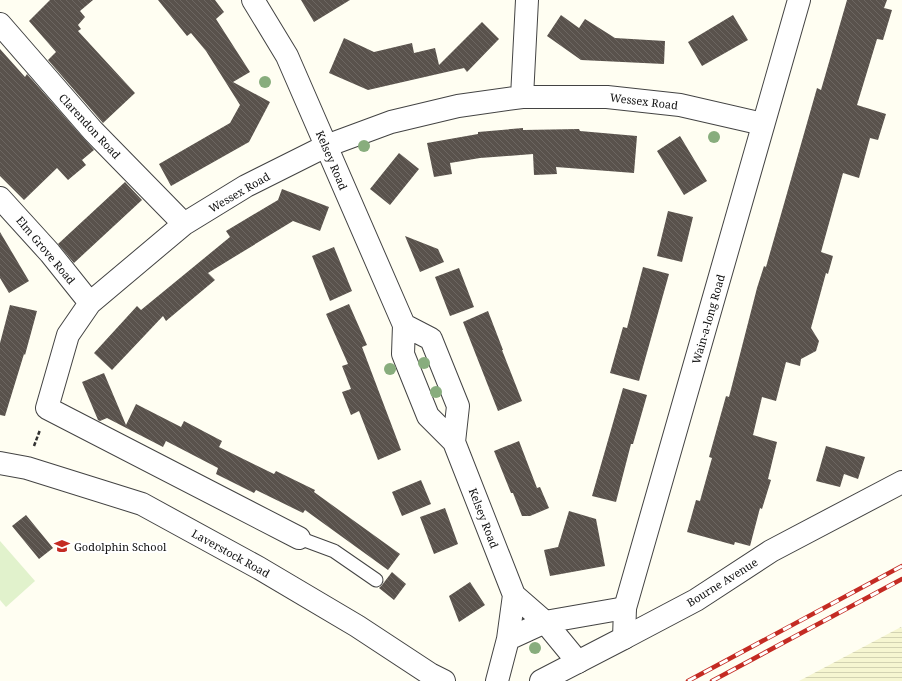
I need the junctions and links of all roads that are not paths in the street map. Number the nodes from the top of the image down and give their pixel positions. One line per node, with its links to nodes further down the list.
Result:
1 (253, 0): 7 (street, Kelsey Road)
2 (527, 0): 5 (street)
3 (799, 0): 6 (street, Wain-a-long Road)
4 (0, 24): 9 (street, Clarendon Road)
5 (522, 97): 6 (street, Wessex Road); 7 (street, Wessex Road)
6 (763, 124): 18 (street, Wain-a-long Road)
7 (326, 146): 9 (street, Wessex Road); 11 (street, Kelsey Road)
8 (0, 198): 10 (street, Elm Grove Road)
9 (184, 224): 10 (street, Wessex Road)
10 (90, 303): 15 (street, Wessex Road)
11 (404, 325): 12 (street, Kelsey Road); 12 (street, Kelsey Road)
12 (454, 442): 17 (street, Kelsey Road)
13 (0, 463): 23 (street, Laverstock Road)
14 (902, 482): 20 (street, Bourne Avenue)
15 (299, 538): 16 (lane)
16 (376, 580)
17 (514, 595): 19 (street, Kelsey Road); 21 (street, Kelsey Road)
18 (625, 608): 19 (street); 20 (street, Wain-a-long Road)
19 (545, 622): 21 (street); 22 (street, Kelsey Road)
20 (624, 638): 22 (street, Bourne Avenue)
21 (508, 639): 24 (street, Kelsey Road)
22 (578, 662): 25 (street, Bourne Avenue)
23 (444, 681)
24 (497, 681)
25 (541, 681)

